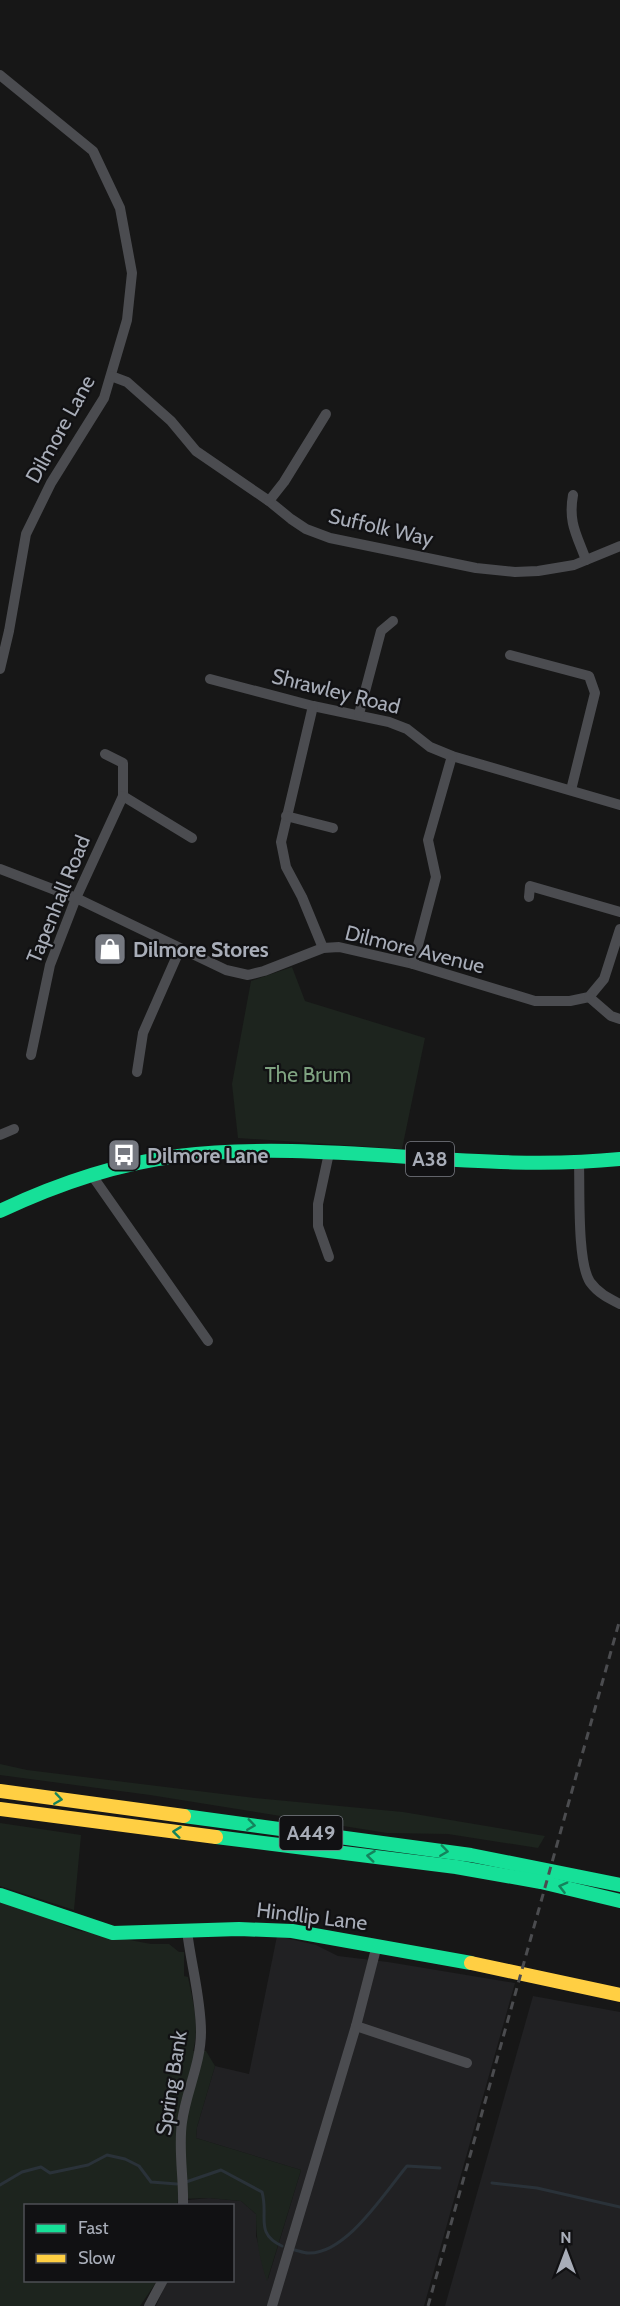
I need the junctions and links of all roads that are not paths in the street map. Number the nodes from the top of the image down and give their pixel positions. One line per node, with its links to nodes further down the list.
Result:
1 (0, 75): 2 (street, Dilmore Lane)
2 (111, 376): 5 (street, Suffolk Way); 10 (street, Dilmore Lane)
3 (326, 414): 5 (street)
4 (573, 495): 7 (street)
5 (269, 501): 7 (street, Suffolk Way)
6 (620, 546): 7 (street, Suffolk Way)
7 (586, 560)
8 (393, 621): 13 (street)
9 (510, 655): 16 (street)
10 (0, 669)
11 (210, 679): 12 (street, Shrawley Road)
12 (313, 706): 13 (street, Shrawley Road); 19 (street)
13 (359, 714): 15 (street, Shrawley Road)
14 (105, 754): 17 (street)
15 (452, 756): 16 (street, Shrawley Road); 29 (street)
16 (571, 790): 18 (street, Shrawley Road)
17 (123, 796): 21 (street); 24 (street, Tapenhall Road)
18 (620, 805)
19 (286, 816): 20 (street); 27 (street)
20 (333, 828)
21 (192, 838)
22 (0, 869): 24 (street, Dilmore Avenue)
23 (529, 897): 25 (street)
24 (76, 898): 28 (street, Dilmore Avenue); 32 (street, Tapenhall Road)
25 (620, 912)
26 (620, 929): 30 (street)
27 (322, 948): 28 (street, Dilmore Avenue); 29 (street, Dilmore Avenue)
28 (180, 949): 33 (street)
29 (413, 964): 30 (street, Dilmore Avenue)
30 (590, 997): 31 (street)
31 (620, 1019)
32 (31, 1055)
33 (136, 1072)
34 (14, 1129): 35 (street)
35 (0, 1135)
36 (329, 1153): 38 (main road, A38); 39 (main road, A38); 41 (street)
37 (620, 1159): 38 (main road, A38)
38 (579, 1164): 42 (street)
39 (91, 1174): 40 (main road, A38); 43 (street)
40 (2, 1206)
41 (329, 1257)
42 (620, 1304)
43 (208, 1341)
44 (0, 1791): 46 (main road, A449, one-way to 46)
45 (0, 1809): 48 (main road, A449, one-way to 45)
46 (620, 1885)
47 (0, 1895): 49 (main road, Hindlip Lane)
48 (620, 1901)
49 (187, 1931): 50 (main road, Hindlip Lane); 54 (street, Spring Bank)
50 (377, 1945): 51 (main road, Hindlip Lane); 52 (street)
51 (620, 1995)
52 (356, 2026): 53 (street); 57 (street)
53 (467, 2063)
54 (183, 2204)
55 (162, 2282): 56 (street)
56 (149, 2306)
57 (272, 2306)

